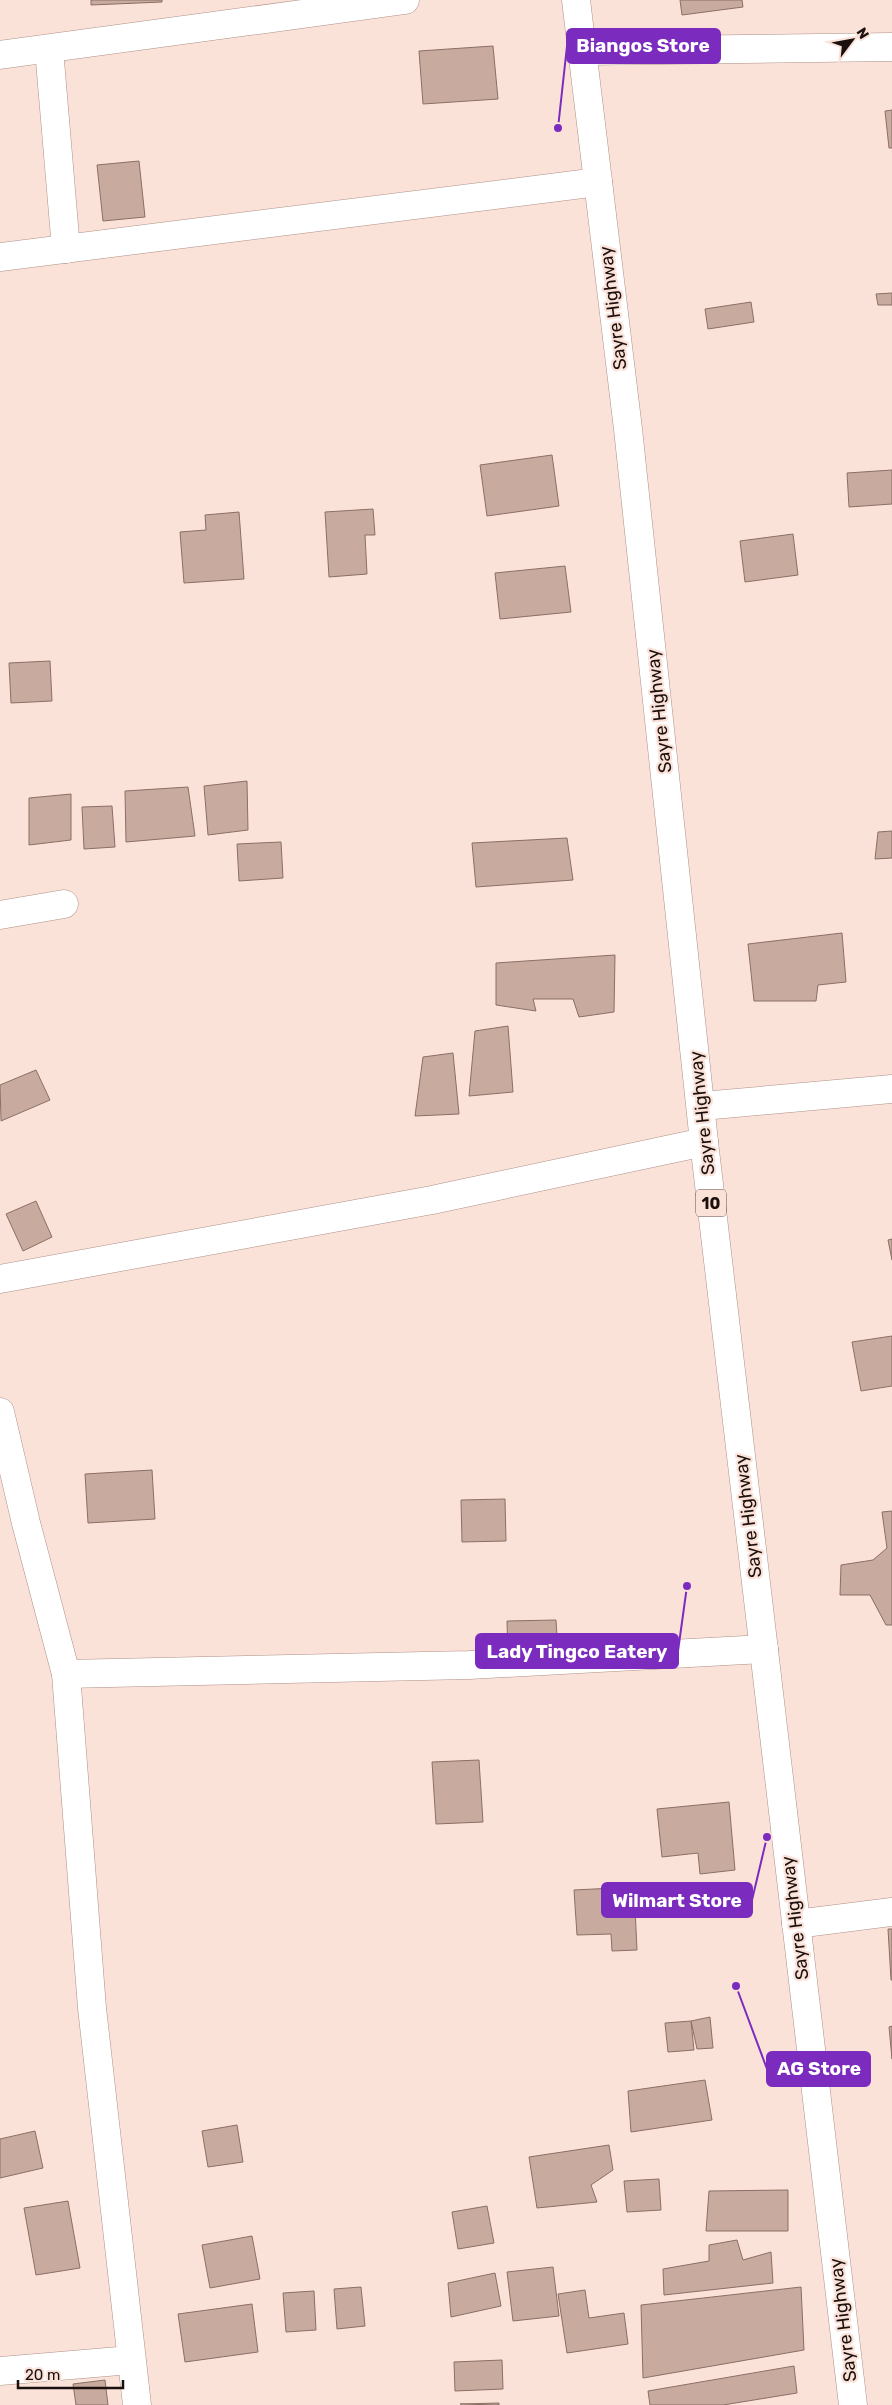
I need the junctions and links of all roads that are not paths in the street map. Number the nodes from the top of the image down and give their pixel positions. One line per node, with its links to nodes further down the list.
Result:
1 (405, 0): 4 (main road)
2 (576, 0): 5 (main road, Sayre Highway / 10)
3 (892, 47): 5 (main road)
4 (49, 49): 6 (main road); 8 (main road)
5 (582, 51): 7 (main road, Sayre Highway / 10)
6 (0, 56)
7 (598, 182): 8 (main road); 13 (main road, Sayre Highway / 10)
8 (66, 249): 9 (main road)
9 (0, 257)
10 (64, 904): 11 (main road)
11 (0, 915)
12 (892, 1089): 13 (main road)
13 (702, 1106): 14 (main road, Sayre Highway / 10)
14 (704, 1142): 15 (main road); 17 (main road, Sayre Highway / 10)
15 (0, 1279)
16 (0, 1412): 18 (main road)
17 (764, 1649): 18 (main road); 20 (main road, Sayre Highway / 10)
18 (66, 1674): 21 (main road)
19 (892, 1912): 20 (main road)
20 (796, 1924): 24 (main road, Sayre Highway / 10)
21 (131, 2360): 22 (main road); 23 (main road)
22 (0, 2371)
23 (137, 2405)
24 (853, 2405)

